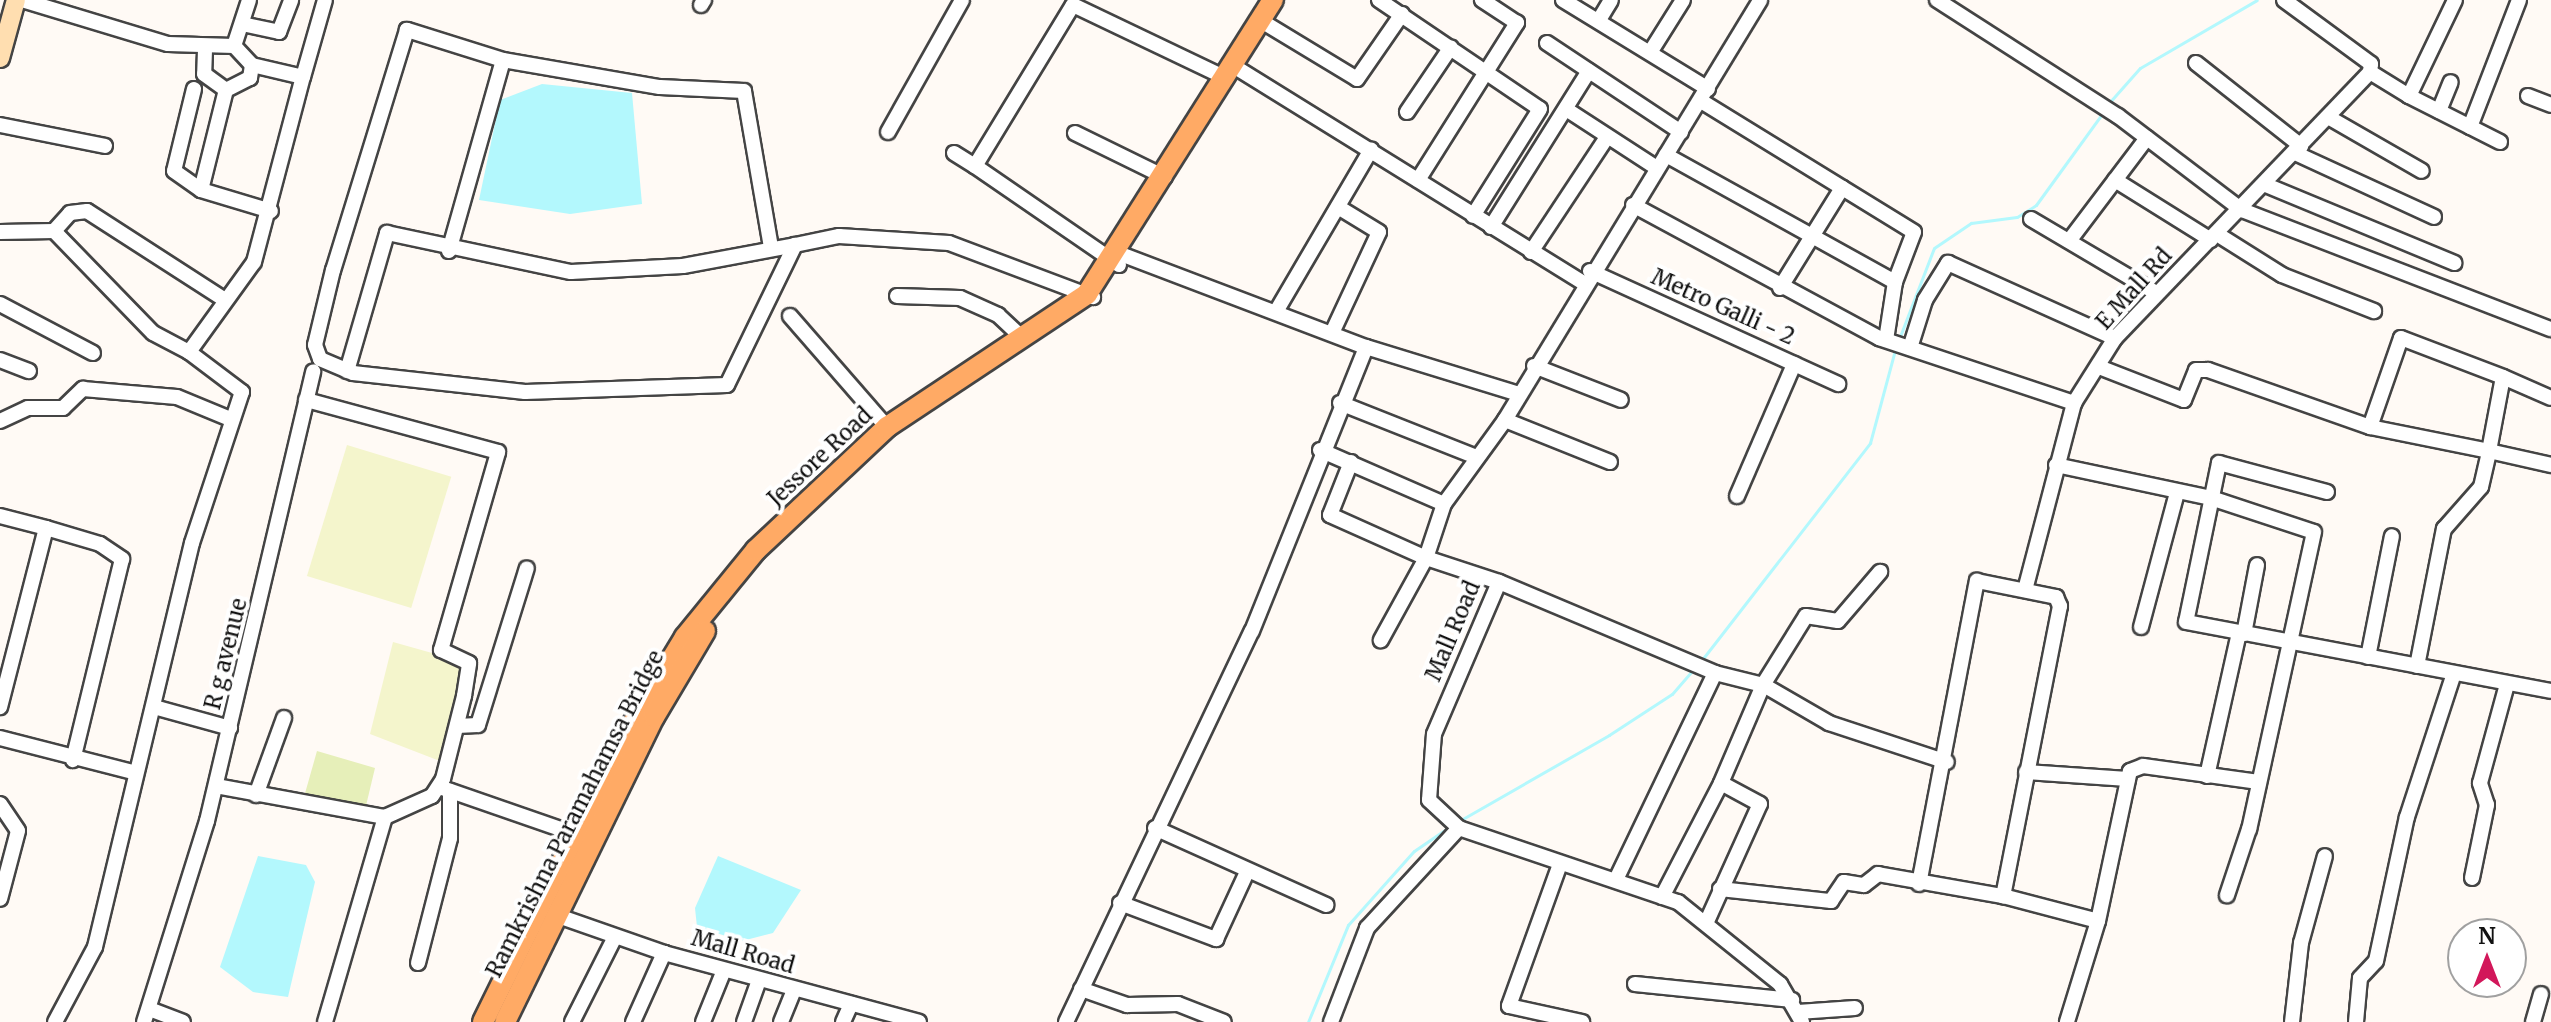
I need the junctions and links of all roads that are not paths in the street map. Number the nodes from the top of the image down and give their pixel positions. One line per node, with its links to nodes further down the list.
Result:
1 (19, 0): 26 (street); 28 (street)
2 (249, 0): 21 (street)
3 (291, 0): 21 (street)
4 (325, 0): 36 (street)
5 (962, 0): 50 (street)
6 (1273, 0): 35 (main road, Jessore Road)
7 (1284, 0): 22 (main road, Jessore Road)
8 (1482, 0): 34 (street)
9 (1563, 0): 20 (street)
10 (1611, 0): 20 (street)
11 (1683, 0): 27 (street)
12 (1760, 0): 40 (street)
13 (1937, 0): 54 (street)
14 (2284, 0): 33 (street)
15 (2455, 0): 41 (street)
16 (2519, 0): 49 (street)
17 (1384, 1): 19 (street)
18 (1069, 2): 35 (street, Metro Galli - 2); 61 (street)
19 (1402, 14): 22 (street); 25 (street)
20 (1599, 20): 27 (street)
21 (242, 24): 24 (street)
22 (1268, 25): 35 (main road, Jessore Road)
23 (1547, 43): 32 (street)
24 (234, 46): 26 (street); 31 (street)
25 (1451, 47): 34 (street); 46 (street)
26 (205, 50): 39 (street)
27 (1651, 51): 40 (street)
28 (0, 58)
29 (503, 60): 84 (street); 85 (street); 115 (street)
30 (2196, 63): 58 (street)
31 (252, 65): 36 (street); 39 (street)
32 (1589, 71): 44 (street); 51 (street)
33 (2370, 72): 41 (street); 47 (street, E Mall Rd)
34 (1485, 73): 65 (street); 74 (street)
35 (1233, 74): 57 (street, Metro Galli - 2); 64 (main road, Jessore Road); 87 (main road, Jessore Road)
36 (303, 77): 73 (street)
37 (2451, 82): 45 (street)
38 (194, 89): 69 (street)
39 (226, 90): 69 (street)
40 (1704, 95): 51 (street); 68 (street)
41 (2409, 96): 45 (street)
42 (2528, 96): 43 (street)
43 (2551, 105)
44 (1566, 109): 53 (street); 77 (street)
45 (2439, 111): 49 (street)
46 (1407, 112)
47 (2328, 117): 58 (street, E Mall Rd); 63 (street)
48 (0, 125): 56 (street)
49 (2470, 127): 55 (street)
50 (888, 132)
51 (1681, 132): 60 (street)
52 (1075, 133): 64 (street)
53 (1607, 137): 62 (street); 86 (street)
54 (2147, 138): 66 (street); 72 (street)
55 (2500, 142)
56 (105, 146)
57 (1371, 150): 65 (street, Metro Galli - 2); 71 (street)
58 (2298, 150): 67 (street, E Mall Rd); 75 (street)
59 (954, 153): 61 (street)
60 (1666, 155): 62 (street); 80 (street)
61 (975, 166): 87 (street)
62 (1657, 168): 70 (street)
63 (2422, 171)
64 (1165, 177): 87 (main road, Jessore Road)
65 (1418, 180): 74 (street, Metro Galli - 2)
66 (2115, 180): 81 (street); 82 (street)
67 (2266, 185): 72 (street, E Mall Rd); 88 (street)
68 (1842, 188): 80 (street); 90 (street)
69 (201, 190): 73 (street)
70 (1633, 205): 89 (street); 91 (street)
71 (1338, 207): 97 (street); 101 (street)
72 (2242, 210): 81 (street, E Mall Rd); 100 (street)
73 (271, 211): 95 (street)
74 (1473, 216): 77 (street, Metro Galli - 2)
75 (2434, 217)
76 (2031, 219): 82 (street)
77 (1491, 227): 86 (street, Metro Galli - 2)
78 (54, 231): 79 (street); 95 (street); 107 (street)
79 (0, 232)
80 (1810, 235): 90 (street); 91 (street)
81 (2214, 237): 92 (street, E Mall Rd); 98 (street)
82 (2069, 241): 92 (street)
83 (795, 245): 84 (street); 93 (street); 115 (street)
84 (771, 247): 85 (street)
85 (449, 251): 115 (street)
86 (1531, 252): 89 (street, Metro Galli - 2)
87 (1119, 259): 93 (main road, Jessore Road); 97 (street)
88 (2454, 263)
89 (1587, 277): 110 (street, Metro Galli - 2); 111 (street)
90 (1895, 282): 104 (street)
91 (1780, 288): 104 (street)
92 (2156, 293): 103 (street, E Mall Rd)
93 (1090, 295): 102 (main road, Jessore Road); 149 (main road, Jessore Road)
94 (897, 296): 102 (street)
95 (225, 300): 107 (street)
96 (0, 304): 108 (street)
97 (1277, 310): 101 (street)
98 (2374, 311)
99 (790, 316): 127 (street)
100 (2551, 329)
101 (1332, 333): 105 (street)
102 (1022, 337): 127 (main road, Jessore Road)
103 (2115, 338): 106 (street); 112 (street, E Mall Rd)
104 (1882, 339): 106 (street)
105 (1366, 347): 118 (street); 122 (street)
106 (1910, 348): 123 (street)
107 (189, 352): 124 (street)
108 (93, 353)
109 (0, 360): 113 (street)
110 (1794, 364): 117 (street, Metro Galli - 2); 138 (street)
111 (1534, 366): 118 (street); 121 (street)
112 (2099, 367): 123 (street, E Mall Rd); 128 (street)
113 (29, 371)
114 (313, 371): 120 (street, R g avenue)
115 (347, 371)
116 (2503, 377): 119 (street); 128 (street); 130 (street)
117 (1838, 384)
118 (1519, 394): 125 (street)
119 (2551, 398)
120 (306, 400): 166 (street); 167 (street, R g avenue)
121 (1621, 400)
122 (1340, 403): 129 (street); 131 (street)
123 (2074, 403): 134 (street, E Mall Rd)
124 (230, 419): 126 (street); 164 (street)
125 (1505, 420): 131 (street); 133 (street)
126 (0, 421)
127 (887, 427): 149 (main road, Jessore Road)
128 (2370, 427): 130 (street)
129 (1320, 450): 132 (street); 183 (street)
130 (2489, 451): 135 (street); 157 (street)
131 (1474, 456): 140 (street)
132 (1351, 462): 140 (street); 144 (street, Mall Road)
133 (1610, 462)
134 (2056, 465): 137 (street); 150 (street, E Mall Rd)
135 (2551, 465)
136 (2327, 492): 139 (street)
137 (2177, 493): 139 (street); 152 (street)
138 (1737, 496)
139 (2211, 498): 153 (street); 155 (street)
140 (1444, 504): 144 (street)
141 (0, 516): 142 (street)
142 (46, 528): 163 (street); 169 (street)
143 (2392, 536): 156 (street)
144 (1426, 558): 148 (street, Mall Road); 154 (street)
145 (2257, 565): 153 (street)
146 (527, 568): 166 (street)
147 (1880, 572): 161 (street)
148 (1499, 582): 158 (street); 182 (street, Mall Road)
149 (730, 588): 151 (main road, Jessore Road)
150 (2025, 590): 170 (street); 172 (street)
151 (706, 620): 184 (main road, Jessore Road); 198 (main road, Jessore Road); 219 (main road, Ramkrishna Paramahamsa Bridge)
152 (2141, 627)
153 (2241, 634): 155 (street); 173 (street)
154 (1381, 640)
155 (2292, 642): 156 (street); 175 (street)
156 (2368, 657): 157 (street)
157 (2417, 666): 159 (street)
158 (1709, 672): 161 (street); 189 (street)
159 (2454, 673): 160 (street); 235 (street)
160 (2507, 684): 162 (street); 188 (street)
161 (1765, 686): 170 (street); 176 (street)
162 (2551, 691)
163 (0, 707)
164 (154, 707): 167 (street); 171 (street)
165 (284, 718): 179 (street)
166 (457, 726): 178 (street)
167 (230, 728): 177 (street, R g avenue)
168 (0, 738): 169 (street)
169 (73, 760): 171 (street)
170 (1947, 762): 190 (street)
171 (132, 772): 215 (street)
172 (2026, 772): 174 (street); 193 (street)
173 (2207, 776): 174 (street); 175 (street)
174 (2128, 779): 200 (street)
175 (2259, 782): 192 (street)
176 (1721, 783): 191 (street); 194 (street)
177 (216, 786): 179 (street); 214 (street, R g avenue)
178 (444, 789): 181 (street); 184 (street); 203 (street)
179 (256, 795): 181 (street)
180 (0, 804): 195 (street)
181 (385, 817): 217 (street)
182 (1457, 827): 186 (street); 230 (street)
183 (1155, 828): 187 (street); 196 (street)
184 (578, 835): 218 (main road, Jessore Road)
185 (2325, 856): 234 (street)
186 (1560, 864): 189 (street); 211 (street)
187 (1247, 872): 196 (street); 197 (street)
188 (2472, 878)
189 (1616, 880): 194 (street)
190 (1919, 884): 191 (street); 193 (street)
191 (1720, 889): 199 (street)
192 (2227, 895)
193 (2003, 896): 200 (street)
194 (1662, 897): 199 (street)
195 (0, 899)
196 (1120, 903): 207 (street)
197 (1326, 905)
198 (558, 916): 201 (street, Mall Road); 220 (main road, Jessore Road)
199 (1708, 919): 213 (street)
200 (2098, 921): 233 (street)
201 (615, 937): 202 (street, Mall Road); 221 (street)
202 (664, 953): 204 (street, Mall Road); 222 (street)
203 (418, 963)
204 (724, 970): 205 (street, Mall Road); 223 (street)
205 (759, 980): 208 (street, Mall Road); 224 (street)
206 (1635, 984): 213 (street)
207 (1081, 989): 228 (street); 229 (street)
208 (794, 990): 210 (street, Mall Road); 225 (street)
209 (2541, 994): 236 (street)
210 (851, 1004): 226 (street); 227 (street, Mall Road)
211 (1509, 1006): 231 (street); 232 (street)
212 (1855, 1008): 213 (street)
213 (1797, 1011)
214 (148, 1016): 216 (street)
215 (55, 1022)
216 (183, 1022)
217 (325, 1022)
218 (483, 1022)
219 (495, 1022)
220 (505, 1022)
221 (572, 1022)
222 (633, 1022)
223 (703, 1022)
224 (744, 1022)
225 (781, 1022)
226 (843, 1022)
227 (919, 1022)
228 (1066, 1022)
229 (1224, 1022)
230 (1331, 1022)
231 (1505, 1022)
232 (1582, 1022)
233 (2069, 1022)
234 (2292, 1022)
235 (2356, 1022)
236 (2533, 1022)

